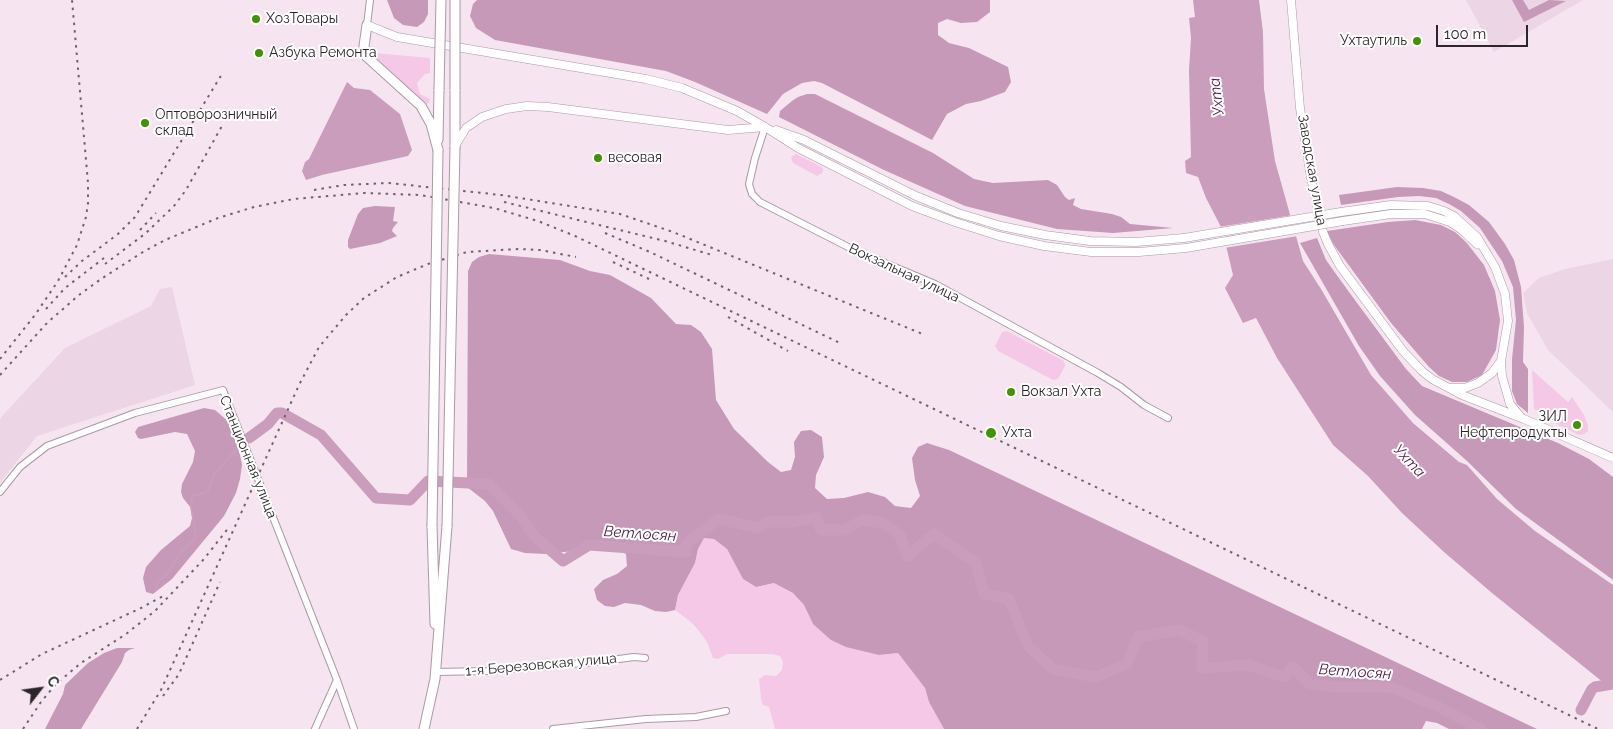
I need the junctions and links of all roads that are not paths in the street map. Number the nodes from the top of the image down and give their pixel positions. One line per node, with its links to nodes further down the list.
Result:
1 (370, 0): 5 (street)
2 (441, 0): 8 (main road, bridge)
3 (456, 0): 7 (main road, bridge)
4 (1291, 0): 11 (street, Заводская улица)
5 (367, 25): 6 (street); 8 (main road)
6 (765, 127): 7 (street); 9 (street, bridge); 9 (street, bridge); 12 (street, Вокзальная улица)
7 (454, 147): 17 (main road, bridge)
8 (438, 150): 17 (main road, bridge)
9 (1495, 267): 10 (street)
10 (1501, 360): 11 (street); 13 (street)
11 (1444, 386): 13 (street, Заводская улица)
12 (1168, 418)
13 (1524, 419): 14 (street, Заводская улица)
14 (1613, 458)
15 (0, 492): 18 (street, Станционная улица)
16 (646, 658): 17 (street, 1-я Березовская улица)
17 (436, 672): 22 (main road)
18 (337, 680): 20 (street); 21 (street, Станционная улица)
19 (726, 711): 23 (street)
20 (315, 729)
21 (354, 729)
22 (424, 729)
23 (553, 729)

